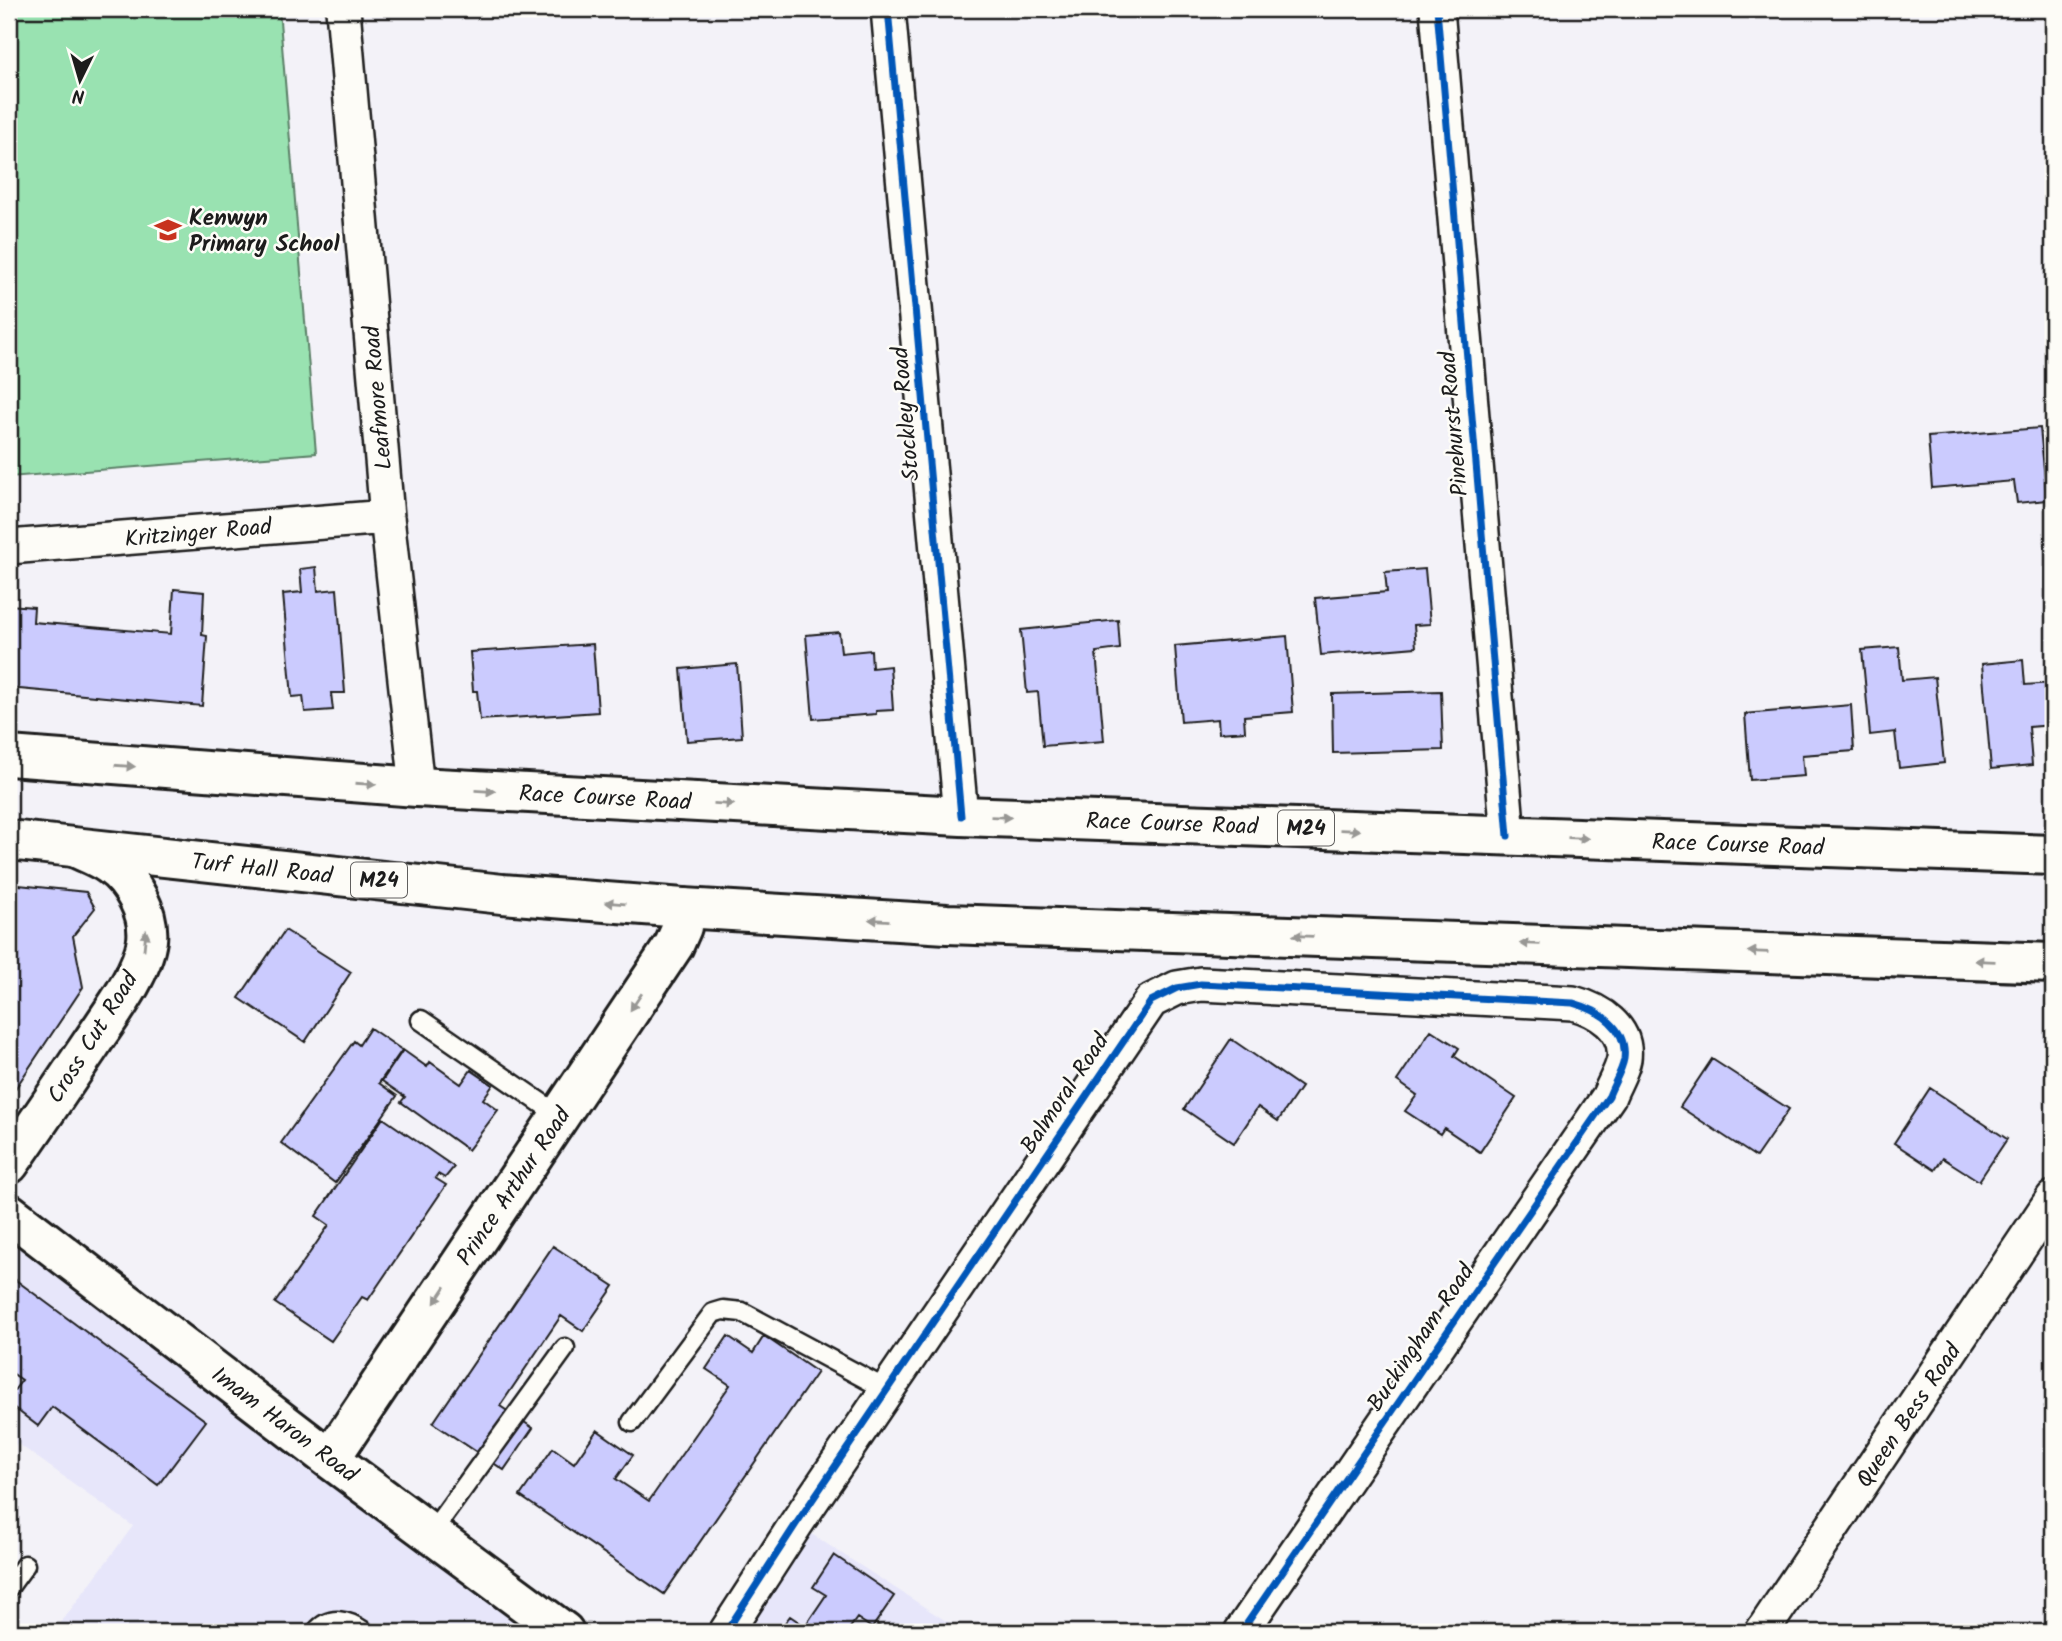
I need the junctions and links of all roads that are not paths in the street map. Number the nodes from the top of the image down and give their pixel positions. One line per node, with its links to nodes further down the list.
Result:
1 (343, 9): 4 (street, Leafmore Road)
2 (888, 9): 8 (street, Stockley Road)
3 (1437, 9): 9 (street, Pinehurst Road)
4 (387, 517): 5 (street, Kritzinger Road); 7 (street, Leafmore Road)
5 (9, 547)
6 (9, 756): 7 (main road, M24, one-way to 7)
7 (417, 788): 8 (main road, Race Course Road / M24, one-way to 8)
8 (961, 816): 9 (main road, Race Course Road / M24, one-way to 9)
9 (1508, 836): 12 (main road, Race Course Road / M24, one-way to 12)
10 (9, 840): 11 (main road, Turf Hall Road / M24)
11 (76, 848): 13 (main road, Turf Hall Road / M24, one-way to 11); 18 (main road, Cross Cut Road, one-way to 11)
12 (2053, 855)
13 (683, 908): 14 (main road, M24, one-way to 13); 17 (main road, Prince Arthur Road, one-way to 17)
14 (2053, 963)
15 (421, 1020): 17 (lane)
16 (1624, 1060): 22 (street, Balmoral Road); 32 (street, Buckingham Road)
17 (560, 1116): 24 (main road, Prince Arthur Road, one-way to 24)
18 (9, 1164)
19 (2053, 1198): 33 (street, Queen Bess Road)
20 (9, 1213): 24 (main road, Imam Haron Road)
21 (565, 1348): 25 (lane)
22 (887, 1390): 23 (lane); 31 (street, Balmoral Road)
23 (632, 1422)
24 (330, 1459): 25 (main road, Imam Haron Road)
25 (431, 1533): 30 (main road, Imam Haron Road)
26 (25, 1565): 27 (lane)
27 (9, 1587)
28 (316, 1632): 29 (lane)
29 (365, 1632)
30 (564, 1632)
31 (726, 1632)
32 (1241, 1632)
33 (1762, 1632)

